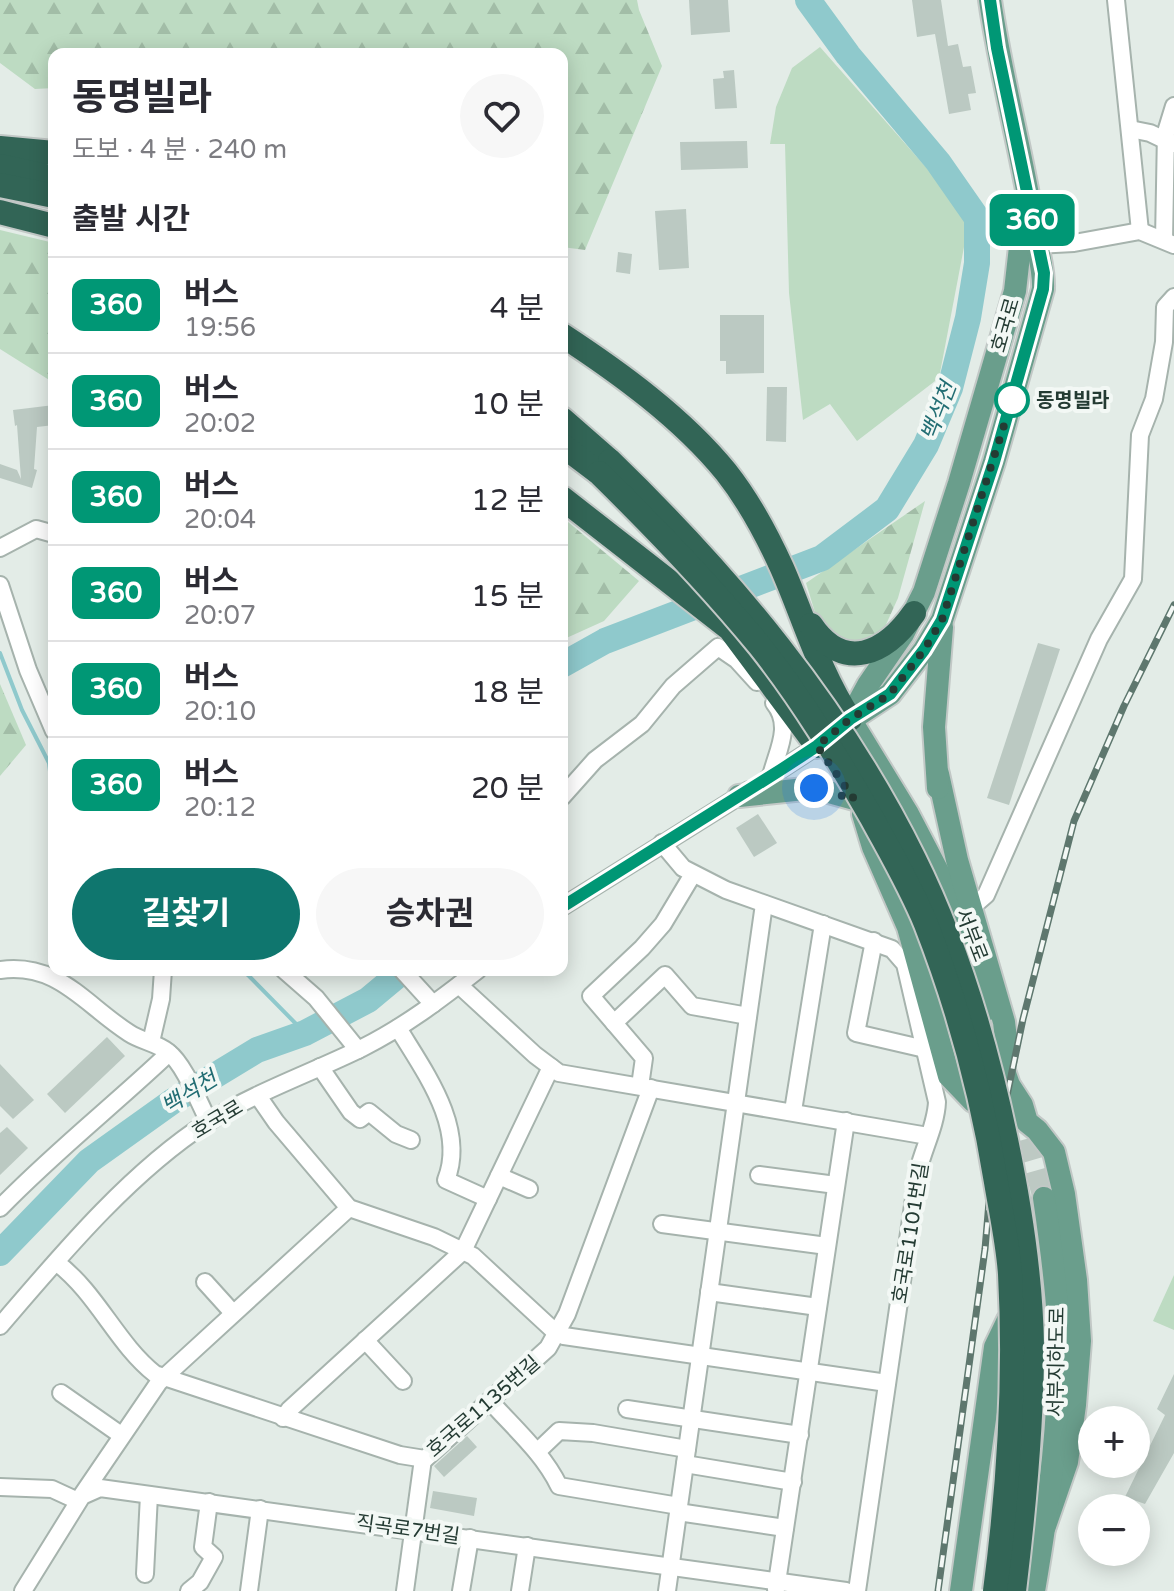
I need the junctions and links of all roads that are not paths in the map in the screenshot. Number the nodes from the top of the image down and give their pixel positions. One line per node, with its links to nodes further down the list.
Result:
1 (977, 0): 28 (main road, 호국로)
2 (990, 0): 17 (main road, 호국로)
3 (1116, 0): 5 (street)
4 (1174, 106): 6 (street)
5 (1130, 129): 6 (street); 15 (street)
6 (1170, 142): 16 (street)
7 (0, 148): 8 (highway)
8 (48, 152)
9 (0, 166): 10 (highway)
10 (48, 177)
11 (0, 185): 12 (highway)
12 (48, 195)
13 (0, 212): 14 (highway)
14 (48, 224)
15 (1140, 231): 16 (street); 17 (street)
16 (1169, 243)
17 (1036, 245): 29 (main road, 호국로)
18 (1173, 300): 44 (street)
19 (568, 339): 27 (highway)
20 (568, 426): 22 (highway, 서부로)
21 (568, 448): 22 (highway, 서부로)
22 (604, 467): 139 (highway, 서부로, bridge); 140 (highway, 서부로, bridge)
23 (568, 503): 30 (highway)
24 (48, 532): 25 (street)
25 (0, 548)
26 (0, 585): 31 (street)
27 (796, 602): 28 (highway); 32 (highway)
28 (914, 613): 32 (main road, 호국로)
29 (942, 620): 32 (main road, 호국로); 34 (main road)
30 (724, 638): 33 (highway); 35 (street); 36 (street)
31 (48, 717)
32 (850, 719): 33 (main road, 호국로); 41 (main road)
33 (810, 750): 35 (street, 호국로); 38 (main road)
34 (938, 774): 41 (main road); 44 (main road)
35 (771, 776): 37 (street, 호국로)
36 (568, 790)
37 (739, 796): 38 (main road); 39 (street, 호국로)
38 (862, 810): 67 (main road)
39 (662, 843): 40 (street, 호국로1101번길); 42 (street, 호국로)
40 (693, 874): 43 (street, 호국로1101번길); 58 (street)
41 (943, 881): 57 (main road)
42 (568, 903)
43 (764, 904): 45 (street, 호국로1101번길); 56 (street)
44 (971, 908): 66 (main road)
45 (823, 924): 46 (street, 호국로1101번길); 71 (street)
46 (874, 941): 61 (street, 호국로1101번길); 61 (street)
47 (0, 970): 48 (street)
48 (48, 975)
49 (53, 976): 60 (street)
50 (163, 976): 60 (street)
51 (291, 976): 62 (street)
52 (408, 976): 55 (street)
53 (470, 976): 54 (street, 호국로)
54 (459, 985): 55 (street, 호국로); 65 (street)
55 (433, 1004): 59 (street, 호국로)
56 (748, 1016): 58 (street); 70 (street)
57 (992, 1022)
58 (614, 1023): 68 (street)
59 (398, 1028): 62 (street, 호국로); 82 (street)
60 (151, 1042): 63 (street)
61 (925, 1049): 75 (street, 호국로1101번길)
62 (358, 1050): 64 (street, 호국로)
63 (172, 1056): 74 (street); 83 (street)
64 (320, 1067): 69 (street, 호국로); 76 (street)
65 (551, 1067): 68 (street); 78 (street)
66 (1003, 1068): 67 (main road); 72 (main road)
67 (962, 1078): 72 (main road)
68 (646, 1087): 70 (street); 95 (street, 호국로1135번길)
69 (258, 1096): 74 (street, 호국로); 84 (street)
70 (736, 1102): 71 (street); 86 (street)
71 (793, 1111): 73 (street)
72 (1019, 1119): 120 (main road); 137 (main road)
73 (846, 1121): 75 (street); 79 (street)
74 (209, 1122): 89 (street, 호국로)
75 (928, 1136): 101 (street, 호국로1101번길)
76 (411, 1140)
77 (759, 1175): 79 (street)
78 (499, 1176): 80 (street); 82 (street)
79 (836, 1185): 87 (street)
80 (529, 1189)
81 (1044, 1198): 120 (main road, 서부지하도로)
82 (488, 1199): 88 (street)
83 (0, 1208)
84 (349, 1208): 88 (street); 93 (street)
85 (662, 1224): 86 (street)
86 (717, 1230): 87 (street); 91 (street)
87 (827, 1246): 92 (street)
88 (463, 1251): 95 (street); 96 (street)
89 (56, 1262): 94 (street, 호국로); 99 (street, 호국로1135번길)
90 (205, 1282): 93 (street)
91 (709, 1292): 92 (street); 97 (street)
92 (818, 1307): 98 (street)
93 (233, 1313): 99 (street)
94 (0, 1326)
95 (557, 1332): 97 (street); 104 (street, 호국로1135번길)
96 (365, 1340): 100 (street); 106 (street)
97 (700, 1357): 98 (street); 107 (street)
98 (809, 1372): 101 (street); 109 (street)
99 (164, 1377): 106 (street, 호국로1135번길); 108 (street)
100 (403, 1381)
101 (887, 1383): 136 (street, 호국로1101번길)
102 (1004, 1390): 138 (main road)
103 (61, 1393): 108 (street)
104 (490, 1401): 110 (street); 112 (street, 호국로1135번길)
105 (627, 1409): 107 (street)
106 (283, 1418): 112 (street, 호국로1135번길)
107 (691, 1419): 109 (street); 111 (street)
108 (121, 1435): 116 (street)
109 (800, 1435): 113 (street)
110 (537, 1452): 111 (street); 119 (street)
111 (686, 1456): 113 (street); 119 (street)
112 (423, 1459): 122 (street)
113 (793, 1482): 121 (street)
114 (0, 1487): 116 (street)
115 (149, 1495): 116 (street, 직곡로7번길); 117 (street, 직곡로7번길); 126 (street)
116 (80, 1498): 128 (street)
117 (209, 1502): 118 (street, 직곡로7번길); 129 (street)
118 (260, 1509): 122 (street, 직곡로7번길); 130 (street)
119 (679, 1509): 121 (street); 125 (street)
120 (1045, 1526): 141 (main road)
121 (785, 1528): 127 (street)
122 (414, 1530): 123 (street, 직곡로7번길); 131 (street)
123 (470, 1538): 124 (street, 직곡로7번길); 132 (street)
124 (527, 1546): 125 (street, 직곡로7번길); 133 (street)
125 (671, 1566): 127 (street, 직곡로7번길); 134 (street)
126 (145, 1574)
127 (777, 1586): 135 (street, 직곡로7번길)
128 (23, 1591)
129 (189, 1591)
130 (249, 1591)
131 (405, 1591)
132 (461, 1591)
133 (520, 1591)
134 (667, 1591)
135 (846, 1591)
136 (857, 1591)
137 (961, 1591)
138 (975, 1591)
139 (995, 1591)
140 (1014, 1591)
141 (1034, 1591)

